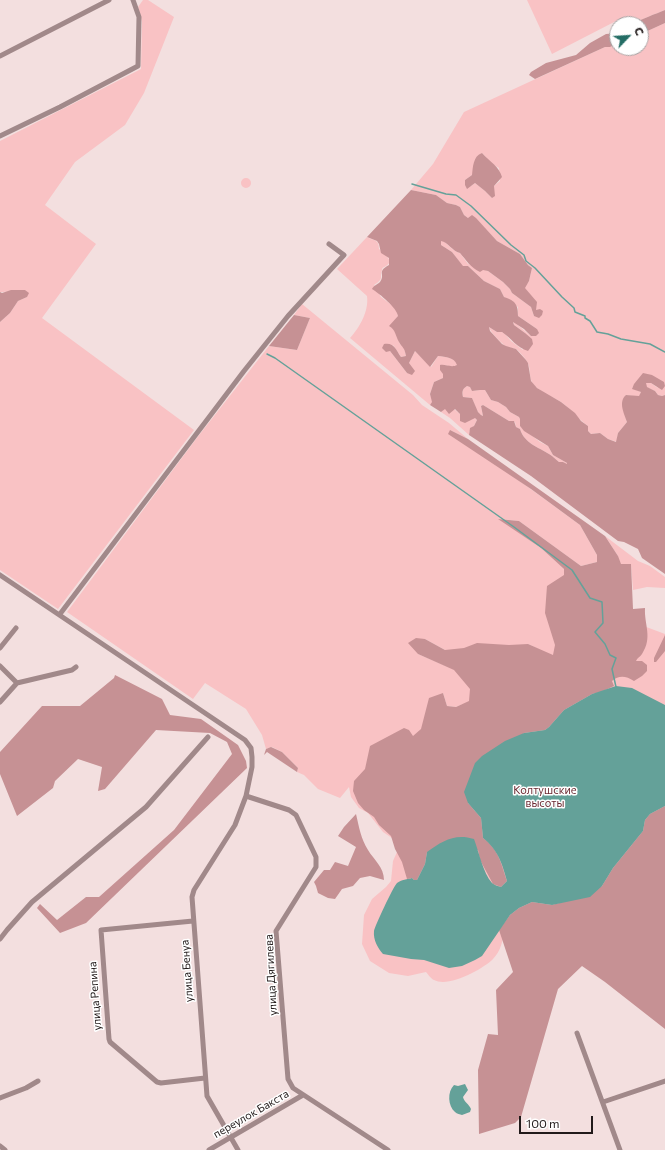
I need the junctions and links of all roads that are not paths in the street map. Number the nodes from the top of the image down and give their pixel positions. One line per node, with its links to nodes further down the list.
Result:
1 (109, 0): 3 (street)
2 (133, 0): 4 (street)
3 (0, 56)
4 (0, 136)
5 (329, 244): 7 (street)
6 (0, 574): 7 (street, улица Бенуа)
7 (60, 614): 15 (street, улица Бенуа)
8 (16, 628): 9 (street)
9 (0, 648)
10 (0, 666): 12 (street)
11 (76, 667): 12 (street)
12 (17, 683): 13 (street)
13 (0, 702)
14 (208, 736): 17 (street)
15 (246, 796): 16 (street, улица Бенуа); 22 (street, улица Дягилева)
16 (193, 921): 19 (street, улица Бенуа); 19 (street, улица Репина)
17 (0, 938)
18 (577, 1033): 24 (street)
19 (206, 1078): 25 (street, улица Бенуа)
20 (38, 1081): 23 (street)
21 (665, 1081): 24 (street)
22 (303, 1095): 25 (street, переулок Бакста); 30 (street, улица Дягилева)
23 (0, 1098)
24 (603, 1102): 31 (street)
25 (231, 1138): 28 (street, переулок Бакста); 29 (street, улица Бенуа)
26 (0, 1146): 27 (street)
27 (5, 1150)
28 (209, 1150)
29 (238, 1150)
30 (388, 1150)
31 (620, 1150)

